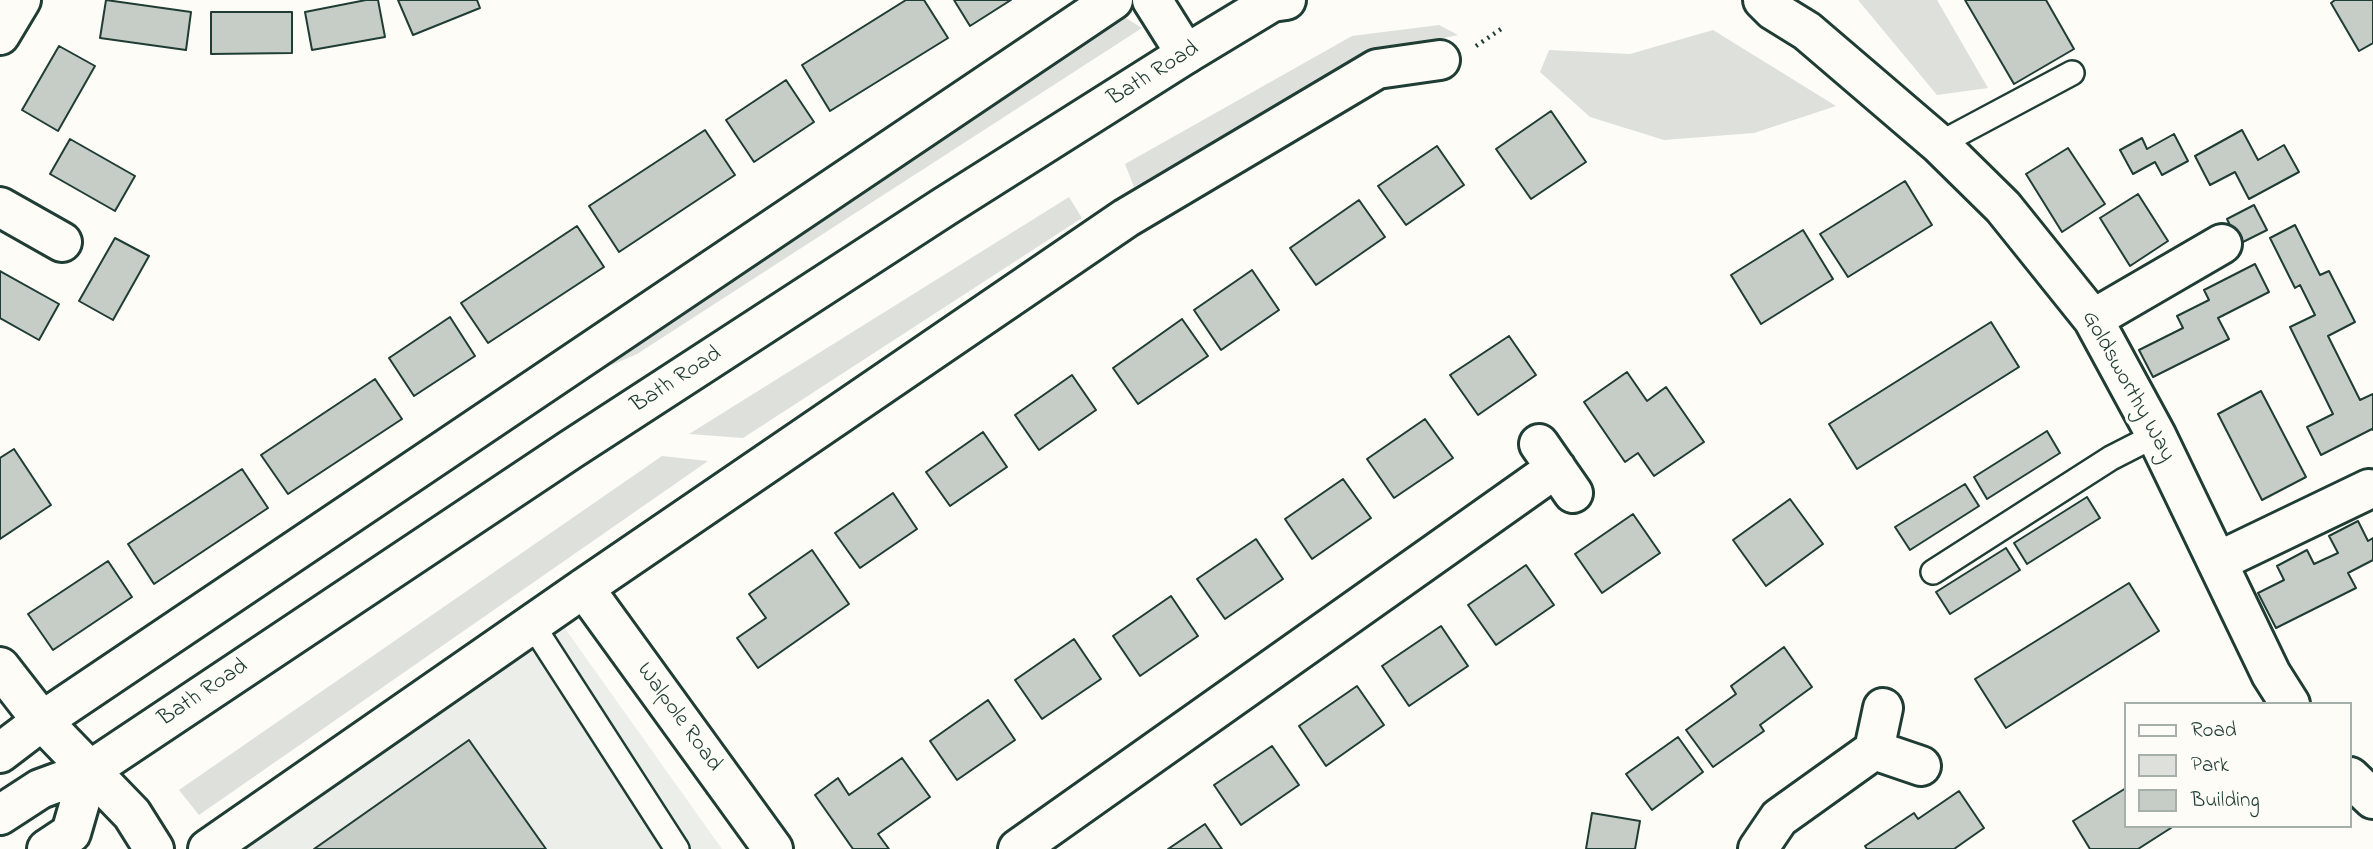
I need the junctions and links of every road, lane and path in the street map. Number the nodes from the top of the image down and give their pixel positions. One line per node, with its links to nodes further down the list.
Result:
1 (21, 0): 7 (street)
2 (1113, 0): 26 (street)
3 (1152, 0): 8 (street)
4 (1763, 0): 6 (street, Goldsworthy Way)
5 (1277, 1): 8 (street, Bath Road)
6 (1799, 15): 11 (street, Goldsworthy Way)
7 (0, 35)
8 (1186, 54): 30 (street, Bath Road)
9 (1440, 60): 21 (street)
10 (2072, 73): 11 (lane)
11 (1938, 144): 15 (street, Goldsworthy Way)
12 (0, 207): 13 (street)
13 (62, 242)
14 (2221, 244): 15 (street)
15 (2093, 320): 16 (street, Goldsworthy Way)
16 (2156, 435): 19 (street, Goldsworthy Way); 20 (lane)
17 (1556, 469): 39 (street)
18 (2369, 489): 19 (street)
19 (2217, 562): 24 (street, Goldsworthy Way)
20 (1933, 572)
21 (584, 588): 22 (street); 38 (street, Walpole Road)
22 (532, 624): 36 (street); 37 (lane)
23 (0, 667): 26 (street)
24 (2289, 702)
25 (1883, 708): 27 (street)
26 (42, 721): 28 (street); 30 (street)
27 (1874, 750): 29 (street); 40 (street)
28 (0, 753)
29 (1921, 766)
30 (89, 771): 33 (street, Bath Road); 34 (street); 35 (street)
31 (2352, 779): 32 (street)
32 (2373, 799)
33 (0, 815)
34 (47, 849)
35 (154, 849)
36 (208, 849)
37 (677, 849)
38 (772, 849)
39 (1018, 849)
40 (1758, 849)

